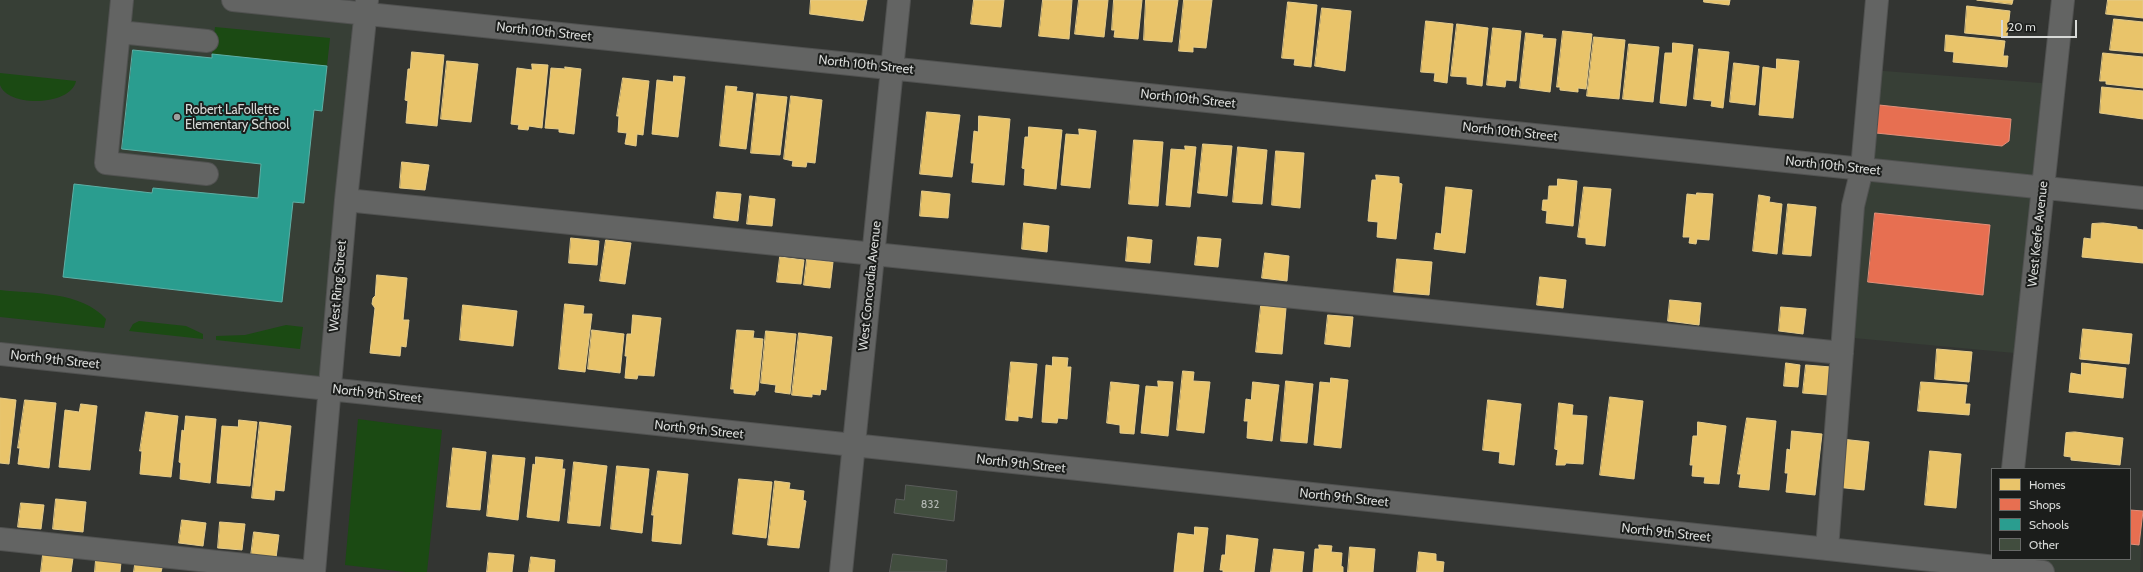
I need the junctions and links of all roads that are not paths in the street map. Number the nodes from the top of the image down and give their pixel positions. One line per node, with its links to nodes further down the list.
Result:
1 (122, 0): 7 (street)
2 (233, 0): 6 (street, North 10th Street)
3 (899, 0): 9 (street, West Concordia Avenue)
4 (1877, 0): 10 (street)
5 (2063, 0): 12 (street, West Keefe Avenue)
6 (366, 7): 9 (street, North 10th Street); 14 (street, West Ring Street)
7 (119, 32): 8 (street); 11 (street)
8 (207, 41)
9 (892, 68): 10 (street, North 10th Street); 15 (street, West Concordia Avenue)
10 (1862, 169): 12 (street, North 10th Street); 16 (street)
11 (206, 174)
12 (2043, 187): 13 (street, North 10th Street); 20 (street, West Keefe Avenue)
13 (2143, 198)
14 (346, 200): 15 (street); 18 (street, West Ring Street)
15 (873, 254): 16 (street); 19 (street, West Concordia Avenue)
16 (1842, 353): 22 (street)
17 (0, 354): 18 (street, North 9th Street)
18 (328, 389): 19 (street, North 9th Street); 24 (street, West Ring Street)
19 (854, 447): 22 (street, North 9th Street); 25 (street, West Concordia Avenue)
20 (2013, 468)
21 (0, 539): 24 (street)
22 (1827, 550): 23 (street, North 9th Street)
23 (2002, 566): 26 (street, North 9th Street)
24 (313, 572)
25 (841, 572)
26 (2043, 572)

